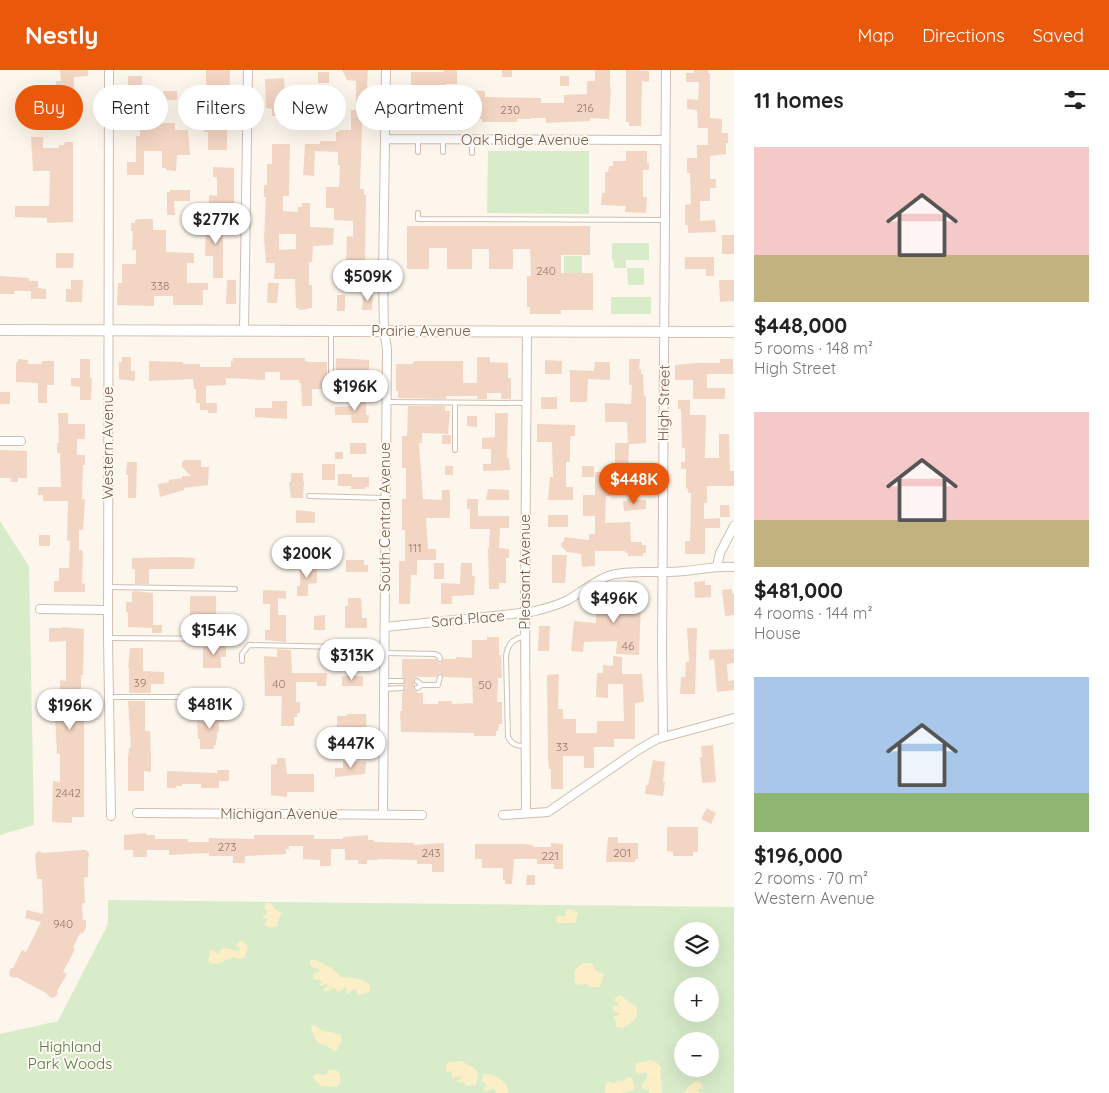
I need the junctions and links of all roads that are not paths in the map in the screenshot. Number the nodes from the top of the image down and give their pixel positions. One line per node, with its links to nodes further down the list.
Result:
1 (109, 70): 20 (street, Western Avenue)
2 (248, 70): 21 (street)
3 (386, 70): 5 (street, South Central Avenue)
4 (666, 70): 9 (street, High Street)
5 (385, 139): 6 (street, Oak Ridge Avenue); 23 (street, South Central Avenue)
6 (418, 139): 7 (street, Oak Ridge Avenue); 10 (lane)
7 (443, 139): 8 (street, Oak Ridge Avenue); 11 (lane)
8 (472, 140): 9 (street, Oak Ridge Avenue); 12 (lane)
9 (665, 140): 18 (street, High Street)
10 (418, 152)
11 (443, 152)
12 (472, 153)
13 (472, 212): 17 (lane)
14 (418, 213): 16 (lane)
15 (443, 213): 16 (lane)
16 (443, 219): 17 (lane)
17 (472, 219): 18 (lane)
18 (665, 220): 25 (street, High Street)
19 (0, 330): 20 (main road, Prairie Avenue)
20 (108, 331): 21 (main road, Prairie Avenue); 40 (street, Western Avenue)
21 (244, 331): 22 (main road, Prairie Avenue)
22 (331, 331): 23 (main road, Prairie Avenue); 27 (lane)
23 (384, 331): 24 (main road, Prairie Avenue); 28 (street, South Central Avenue)
24 (527, 332): 25 (main road, Prairie Avenue); 30 (street, Pleasant Avenue)
25 (664, 332): 26 (main road, Prairie Avenue); 39 (street, High Street)
26 (734, 332)
27 (331, 396)
28 (386, 402): 29 (lane); 35 (street, South Central Avenue)
29 (455, 403): 30 (lane); 33 (lane)
30 (526, 403): 44 (street, Pleasant Avenue)
31 (0, 441): 32 (street)
32 (21, 441)
33 (454, 450)
34 (310, 496): 35 (lane)
35 (386, 498): 45 (street, South Central Avenue)
36 (734, 526): 37 (street)
37 (717, 566): 38 (street, Sard Place); 39 (street, Sard Place)
38 (734, 566)
39 (662, 573): 44 (street, Sard Place); 62 (street, High Street)
40 (108, 587): 41 (lane); 43 (street, Western Avenue)
41 (234, 589)
42 (40, 609): 43 (street)
43 (108, 610): 47 (street, Western Avenue)
44 (525, 614): 45 (street, Sard Place); 46 (street, Pleasant Avenue)
45 (385, 627): 49 (street, South Central Avenue)
46 (525, 636): 63 (street, Pleasant Avenue); 63 (lane)
47 (108, 638): 48 (lane); 59 (street, Western Avenue)
48 (239, 639)
49 (385, 651): 50 (lane); 51 (lane); 55 (street, South Central Avenue)
50 (440, 659)
51 (242, 661)
52 (440, 677): 56 (lane)
53 (402, 681): 55 (lane)
54 (417, 681): 56 (lane)
55 (384, 685): 57 (lane); 66 (street, South Central Avenue)
56 (422, 685): 58 (lane)
57 (402, 688)
58 (418, 688)
59 (108, 697): 60 (lane); 69 (street, Western Avenue)
60 (214, 703)
61 (734, 718): 62 (street)
62 (663, 736): 65 (street)
63 (526, 746): 65 (street, Pleasant Avenue)
64 (137, 813): 66 (street, Michigan Avenue)
65 (526, 813): 68 (street)
66 (383, 814): 67 (street, Michigan Avenue)
67 (422, 815)
68 (503, 815)
69 (111, 816)

